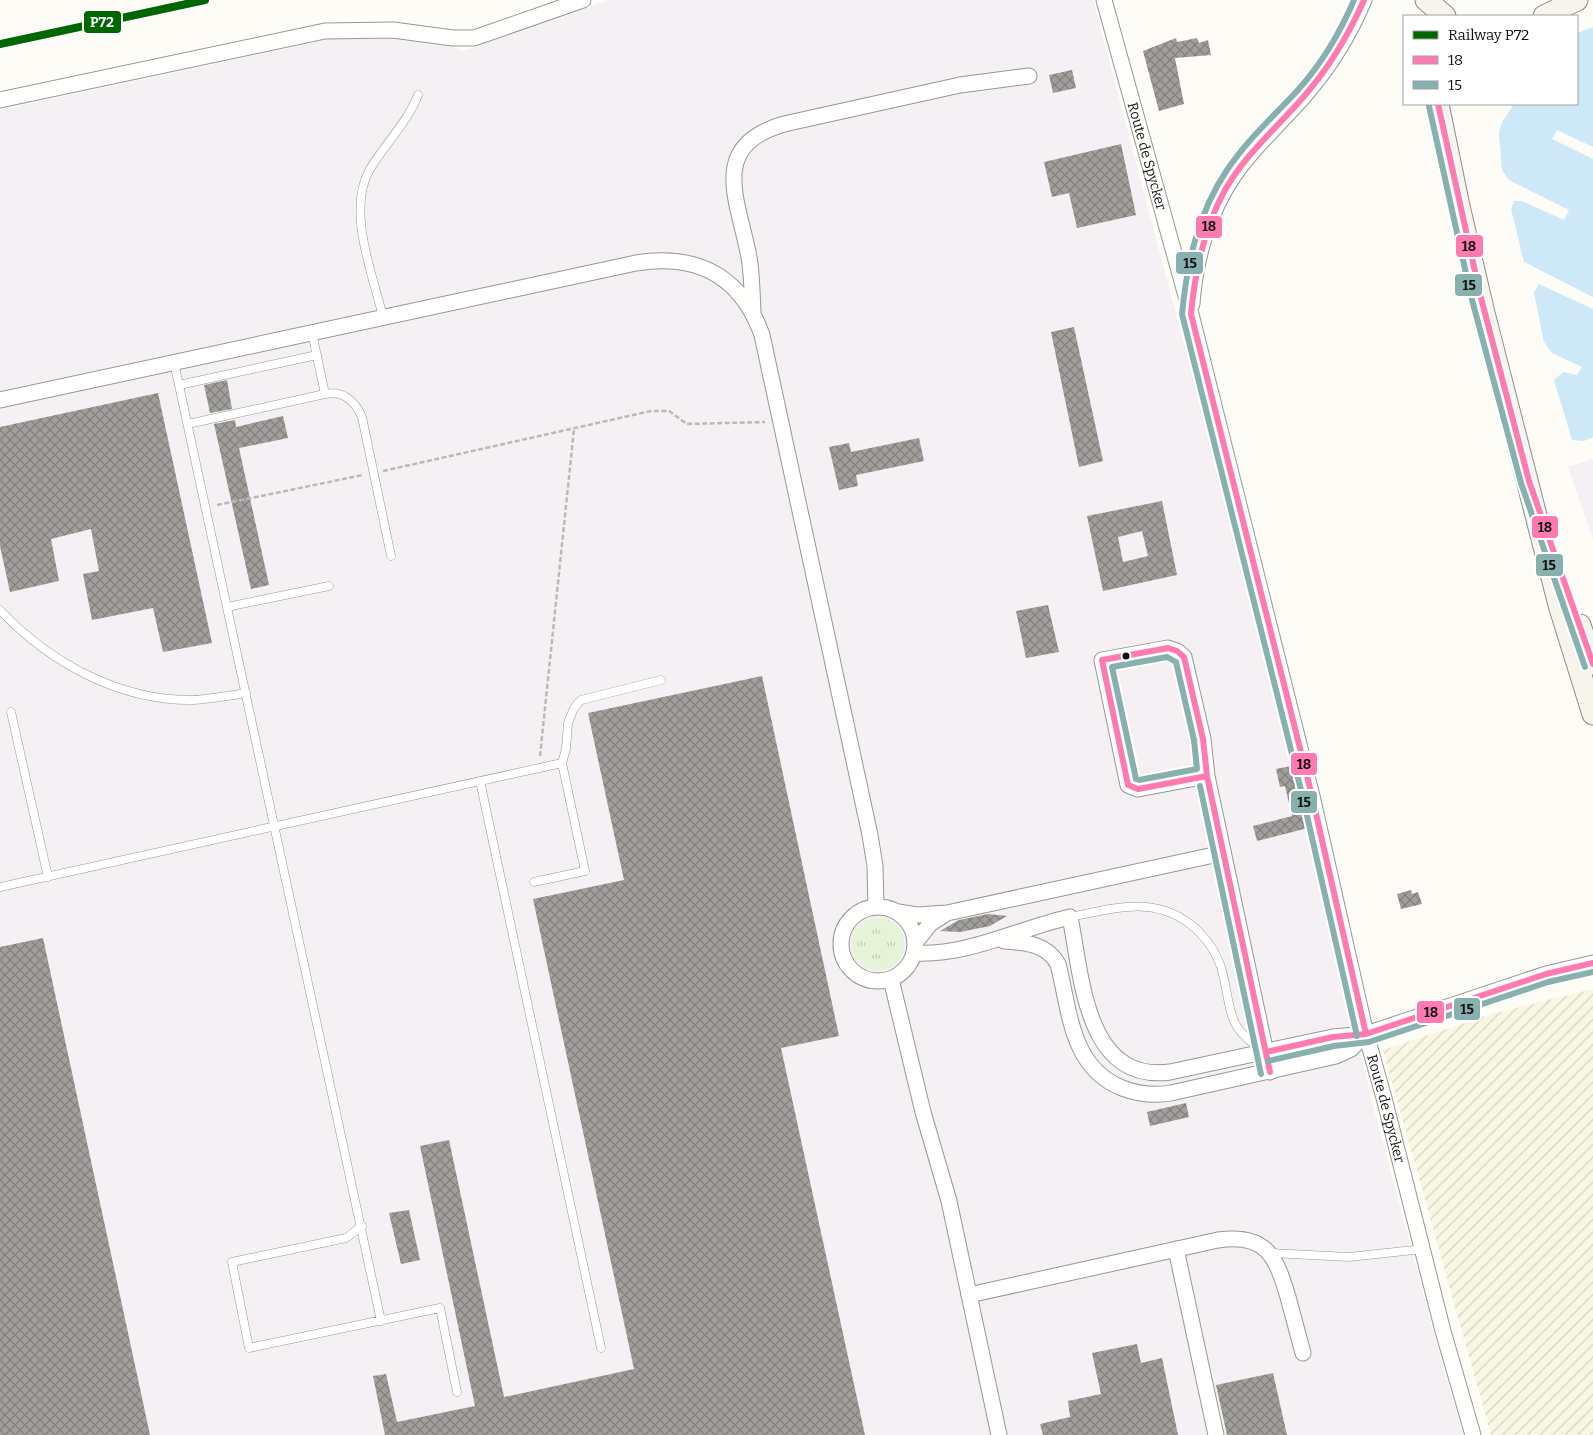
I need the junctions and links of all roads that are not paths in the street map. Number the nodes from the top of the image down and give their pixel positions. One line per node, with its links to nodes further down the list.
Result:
1 (582, 0): 12 (street)
2 (1104, 0): 15 (street, Route de Spycker)
3 (1364, 0): 15 (street, Route de Spycker)
4 (1419, 0): 7 (main road)
5 (1426, 0): 8 (main road)
6 (1577, 0): 9 (main road)
7 (1422, 15)
8 (1444, 15)
9 (1546, 15)
10 (1029, 76): 14 (street)
11 (418, 95): 16 (lane)
12 (0, 100)
13 (1441, 109): 24 (main road)
14 (753, 313): 16 (street); 42 (street)
15 (1191, 314): 52 (street, Route de Spycker)
16 (383, 317): 17 (street)
17 (312, 333): 18 (lane); 19 (street)
18 (317, 355): 20 (lane); 21 (lane)
19 (174, 362): 20 (lane); 22 (street)
20 (179, 386): 23 (lane)
21 (325, 394): 23 (lane); 25 (lane)
22 (0, 400)
23 (188, 424): 27 (lane)
24 (1529, 481): 29 (main road); 33 (main road)
25 (391, 556)
26 (329, 586): 27 (lane)
27 (227, 607): 31 (lane)
28 (0, 610): 31 (lane)
29 (1593, 664)
30 (661, 680): 34 (lane)
31 (246, 693): 37 (lane)
32 (10, 712): 39 (lane)
33 (1593, 714)
34 (562, 763): 36 (lane); 40 (lane)
35 (1206, 776): 35 (street); 38 (street)
36 (480, 781): 37 (lane); 61 (lane)
37 (275, 827): 39 (lane); 55 (lane)
38 (1223, 853): 44 (street); 53 (street)
39 (48, 877): 41 (lane)
40 (534, 882)
41 (0, 887)
42 (876, 907): 43 (street); 51 (street)
43 (898, 912): 44 (street); 47 (street)
44 (947, 913): 47 (street)
45 (1070, 917): 46 (street); 53 (lane); 53 (street)
46 (994, 941): 47 (street); 54 (street)
47 (915, 948): 51 (street)
48 (1593, 952): 50 (street)
49 (1593, 963): 50 (street)
50 (1546, 974): 52 (street)
51 (891, 979): 59 (street)
52 (1366, 1034): 53 (street); 54 (street); 57 (street, Route de Spycker)
53 (1266, 1052): 54 (street)
54 (1270, 1072)
55 (362, 1226): 60 (lane); 60 (lane)
56 (1176, 1249): 58 (street); 59 (street); 65 (street)
57 (1422, 1249): 58 (lane); 66 (street, Route de Spycker)
58 (1272, 1253): 62 (street)
59 (969, 1295): 64 (street)
60 (381, 1320): 63 (lane)
61 (601, 1348)
62 (1303, 1353)
63 (457, 1392)
64 (999, 1435)
65 (1216, 1435)
66 (1473, 1435)

